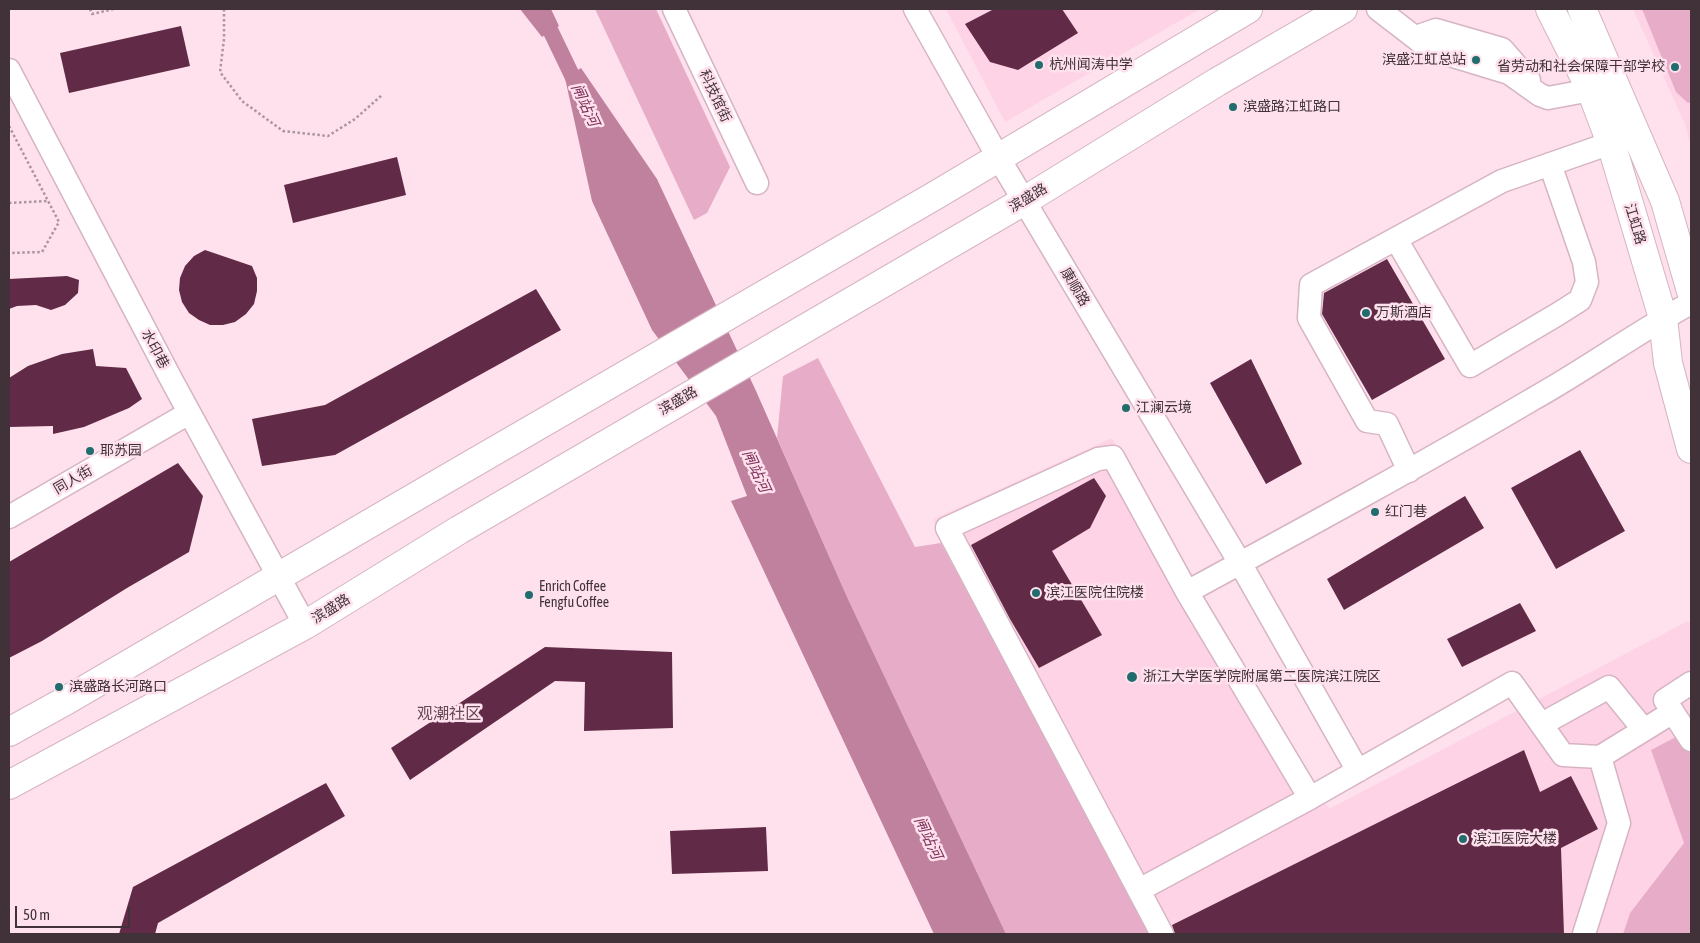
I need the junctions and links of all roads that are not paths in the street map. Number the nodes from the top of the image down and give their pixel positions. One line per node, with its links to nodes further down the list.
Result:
1 (674, 9): 13 (street, 科技馆街)
2 (915, 9): 11 (street, 康顺路)
3 (1248, 9): 11 (main road)
4 (1343, 9): 14 (main road, 滨盛路)
5 (1378, 9): 9 (street)
6 (1550, 9): 9 (main road, 江虹路)
7 (1582, 9): 16 (main road)
8 (9, 70): 19 (street, 水印巷)
9 (1591, 90): 10 (main road, 江虹路)
10 (1611, 143): 12 (street); 18 (main road, 江虹路)
11 (998, 157): 14 (street, 康顺路); 24 (main road)
12 (1550, 164): 15 (street); 15 (street)
13 (757, 183)
14 (1024, 201): 23 (street, 康顺路); 26 (main road, 滨盛路)
15 (1396, 239): 21 (street)
16 (1691, 291)
17 (1691, 303): 18 (street)
18 (1663, 318): 20 (main road, 江虹路); 21 (street)
19 (189, 413): 22 (street, 同人街); 24 (street, 水印巷)
20 (1691, 449)
21 (1409, 471): 23 (street)
22 (9, 517)
23 (1240, 563): 25 (street); 33 (street, 康顺路)
24 (278, 576): 26 (street, 水印巷); 31 (main road)
25 (1187, 592): 35 (street); 36 (street)
26 (305, 625): 34 (main road, 滨盛路)
27 (1691, 683): 28 (street)
28 (1680, 719): 30 (street)
29 (1542, 724): 30 (street); 32 (street); 33 (street)
30 (1644, 730): 32 (street)
31 (9, 732)
32 (1600, 757): 38 (street)
33 (1358, 771): 35 (street)
34 (9, 785)
35 (1310, 798): 36 (street)
36 (1139, 890): 37 (street)
37 (1162, 934)
38 (1584, 934)

